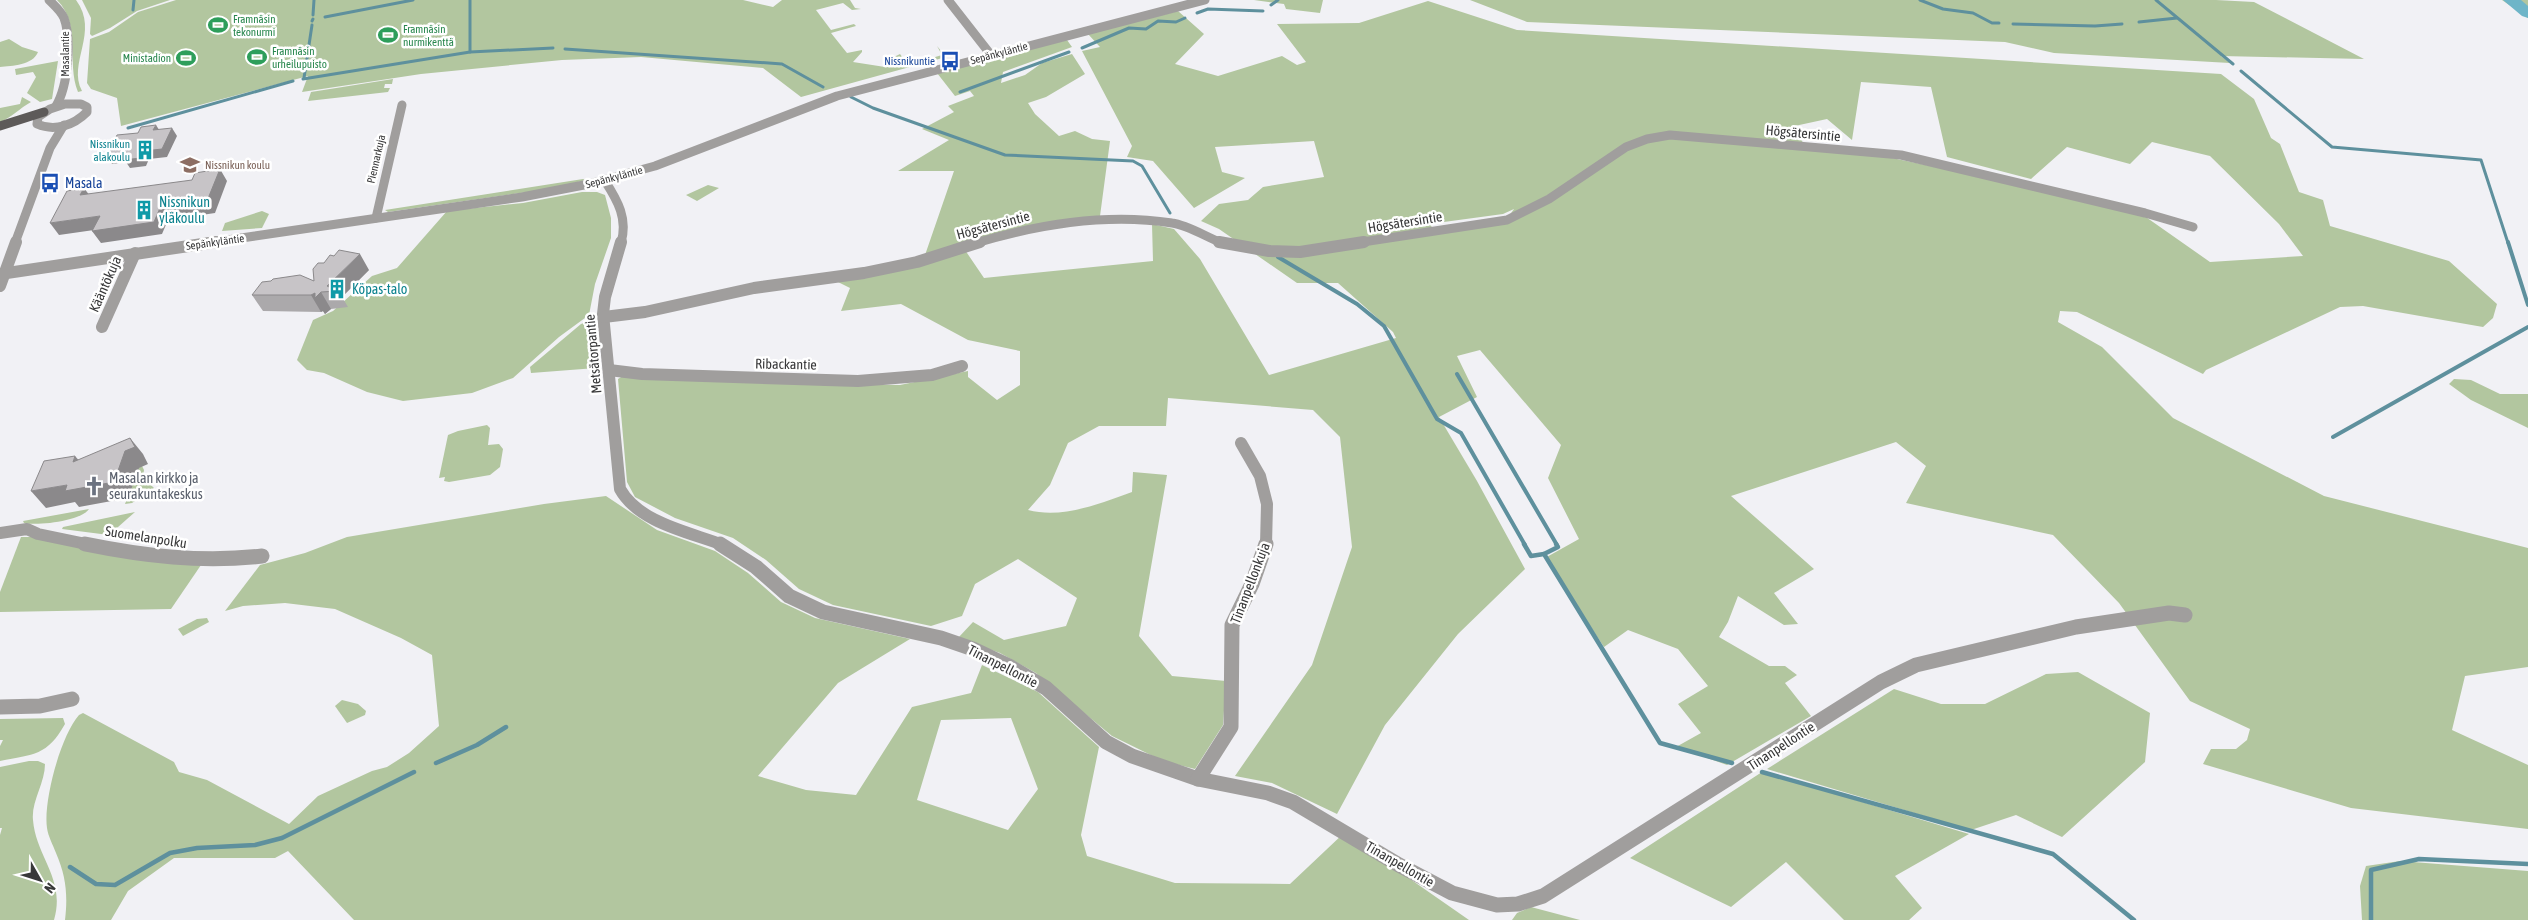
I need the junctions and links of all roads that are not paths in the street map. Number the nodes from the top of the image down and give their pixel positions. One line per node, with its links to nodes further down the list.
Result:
1 (49, 0): 5 (street, Masalantie)
2 (948, 0): 4 (street)
3 (1205, 0): 4 (street, Sepänkyläntie)
4 (992, 55): 14 (street, Sepänkyläntie)
5 (65, 83): 6 (street, Masalantie); 8 (street, Masalantie)
6 (81, 104): 8 (street); 10 (street)
7 (402, 105): 15 (street, Piennarkuja)
8 (56, 106): 9 (street)
9 (44, 112): 11 (street); 12 (main road)
10 (64, 125): 11 (street); 13 (street)
11 (42, 126): 12 (main road); 13 (street)
12 (0, 128)
13 (50, 148): 18 (street)
14 (605, 180): 15 (street, Sepänkyläntie); 20 (street, Metsätorpantie)
15 (376, 218): 17 (street, Sepänkyläntie)
16 (2193, 227): 20 (street, Högsätersintie)
17 (135, 253): 18 (street, Sepänkyläntie); 21 (street, Kääntökuja)
18 (2, 274): 19 (street)
19 (0, 286)
20 (604, 317): 23 (street, Metsätorpantie)
21 (102, 327)
22 (962, 366): 23 (street, Ribackantie)
23 (609, 370): 25 (street, Metsätorpantie)
24 (1241, 443): 31 (street, Tinanpellonkuja)
25 (626, 500): 31 (street, Tinanpellontie)
26 (0, 533): 27 (street, Suomelanpolku)
27 (262, 556)
28 (2186, 615): 31 (street, Tinanpellontie)
29 (72, 699): 30 (street)
30 (0, 706)
31 (1198, 779)

